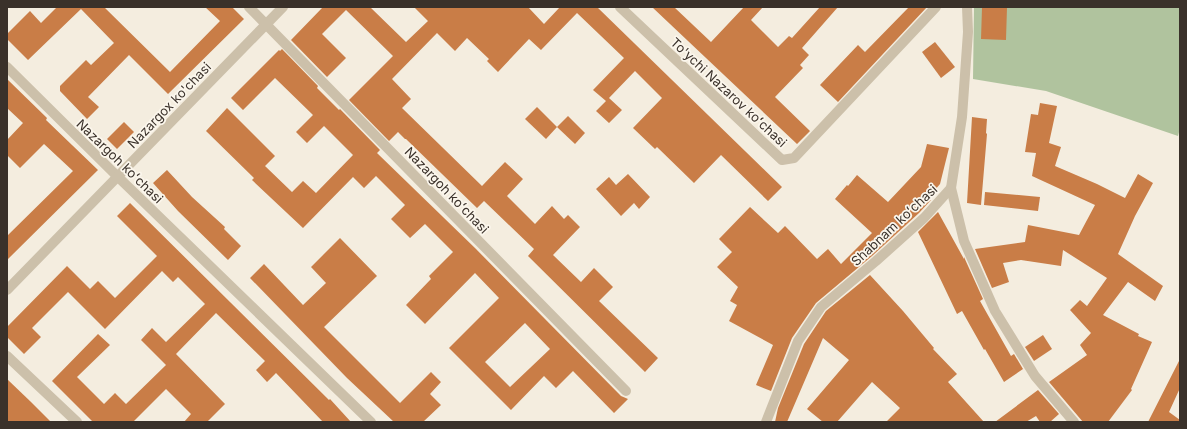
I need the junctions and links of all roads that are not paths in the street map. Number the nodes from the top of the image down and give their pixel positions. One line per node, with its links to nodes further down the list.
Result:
1 (249, 7): 6 (street, Nazargoh koʻchasi)
2 (283, 7): 6 (street, Nazargox ko'chasi)
3 (620, 7): 4 (street, To'ychi Nazarov koʻchasi)
4 (936, 7)
5 (967, 7): 9 (street)
6 (266, 25): 8 (street, Nazargox ko'chasi); 12 (street, Nazargoh koʻchasi)
7 (7, 67): 8 (street, Nazargoh koʻchasi)
8 (118, 177): 10 (street, Nazargox ko'chasi); 15 (street, Nazargoh koʻchasi)
9 (951, 188): 13 (street, Shabnam koʻchasi); 16 (street, Shabnam koʻchasi)
10 (7, 290)
11 (7, 356): 14 (street)
12 (626, 391)
13 (1072, 421)
14 (77, 422)
15 (371, 422)
16 (766, 422)

